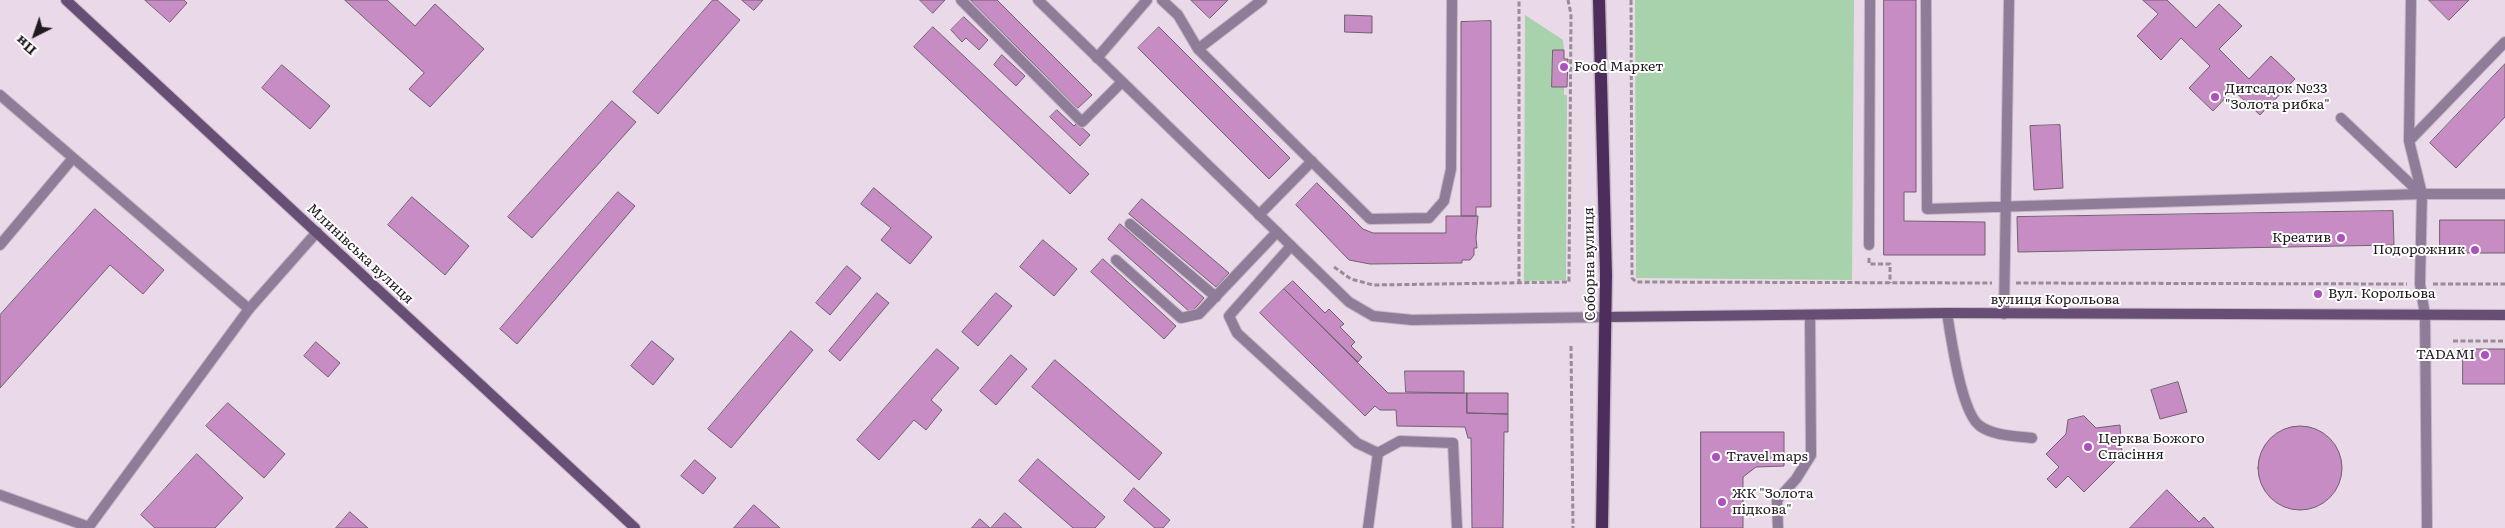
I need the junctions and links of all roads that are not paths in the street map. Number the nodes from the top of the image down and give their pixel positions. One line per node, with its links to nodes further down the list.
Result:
1 (66, 0): 27 (street, Млинівська вулиця)
2 (960, 0): 16 (street)
3 (1038, 0): 15 (street)
4 (1147, 0): 15 (street)
5 (1162, 0): 14 (street)
6 (1262, 0): 14 (street)
7 (1452, 0): 21 (street)
8 (1599, 0): 40 (main road, Соборна вулиця)
9 (1870, 0): 30 (street)
10 (1926, 0): 24 (street)
11 (2009, 0): 24 (street)
12 (2411, 0): 19 (street)
13 (2505, 42): 19 (street)
14 (1198, 49): 21 (street)
15 (1097, 58): 16 (street)
16 (1122, 82): 25 (street)
17 (0, 95): 20 (street)
18 (2340, 118): 22 (street)
19 (2408, 141): 22 (street)
20 (73, 158): 29 (street); 34 (street)
21 (1312, 161): 25 (street)
22 (2422, 194): 23 (street); 24 (street); 37 (street)
23 (2505, 194)
24 (2005, 208): 36 (street)
25 (1259, 215): 28 (street)
26 (1130, 224): 33 (street)
27 (317, 232): 34 (street); 45 (street, Млинівська вулиця)
28 (1277, 232): 31 (street); 33 (street)
29 (0, 245)
30 (1869, 245)
31 (1292, 246): 40 (street); 42 (street)
32 (1116, 260): 33 (street)
33 (1216, 297)
34 (249, 309): 44 (street)
35 (1947, 313): 36 (street, вулиця Корольова); 39 (street, вулиця Корольова); 41 (street)
36 (2004, 314): 37 (street, вулиця Корольова)
37 (2425, 315): 38 (street, вулиця Корольова); 50 (street)
38 (2505, 315)
39 (1810, 316): 40 (street, вулиця Корольова); 49 (street)
40 (1606, 317): 48 (main road, Соборна вулиця)
41 (2032, 438)
42 (1378, 453): 46 (street); 47 (street)
43 (0, 495): 44 (street)
44 (89, 528)
45 (635, 528)
46 (1368, 528)
47 (1457, 528)
48 (1602, 528)
49 (1778, 528)
50 (2427, 528)

